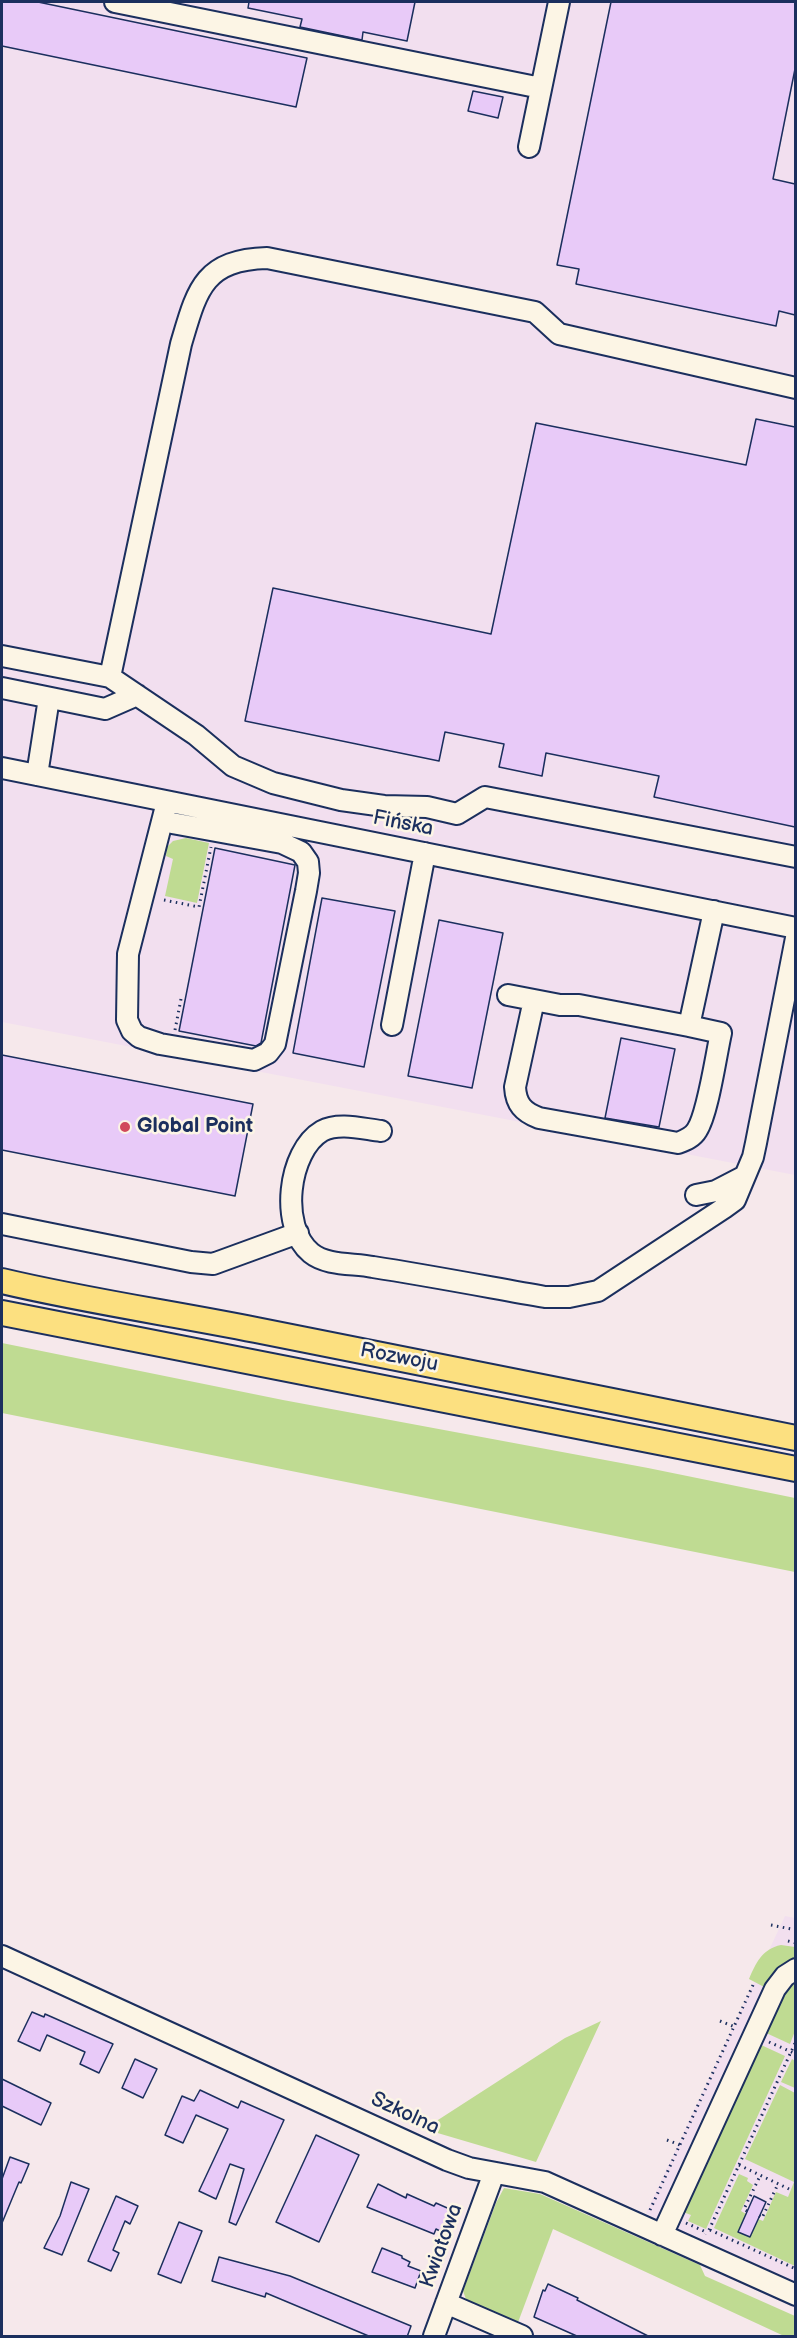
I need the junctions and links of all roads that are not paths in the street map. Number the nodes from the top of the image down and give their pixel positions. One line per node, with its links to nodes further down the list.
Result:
1 (115, 2): 3 (street)
2 (559, 2): 3 (street)
3 (541, 88): 4 (street)
4 (529, 147)
5 (795, 388): 7 (street)
6 (2, 656): 7 (street)
7 (110, 677): 9 (street)
8 (2, 688): 10 (street)
9 (137, 695): 10 (street); 16 (street)
10 (49, 698): 12 (street)
11 (2, 768): 12 (street, Fińska)
12 (37, 775): 13 (street, Fińska)
13 (167, 802): 14 (street); 15 (street, Fińska)
14 (172, 822)
15 (425, 852): 17 (street, Fińska); 22 (street)
16 (795, 857)
17 (714, 911): 18 (street, Fińska); 23 (street)
18 (795, 928)
19 (795, 938): 25 (street)
20 (508, 995): 21 (street)
21 (534, 1000): 23 (street); 23 (street)
22 (392, 1025)
23 (689, 1026)
24 (381, 1131): 28 (street)
25 (745, 1176): 26 (street); 28 (street)
26 (696, 1194)
27 (2, 1224): 28 (street)
28 (298, 1233)
29 (2, 1281): 31 (main road, Rozwoju)
30 (2, 1313): 32 (main road, Rozwoju)
31 (795, 1438)
32 (795, 1469)
33 (2, 1956): 35 (street, Szkolna)
34 (795, 1970): 36 (street)
35 (494, 2173): 36 (street, Szkolna); 38 (street, Kwiatowa)
36 (662, 2235): 37 (street, Szkolna)
37 (795, 2295)
38 (446, 2303): 39 (street, Kwiatowa); 40 (street)
39 (434, 2337)
40 (522, 2337)

